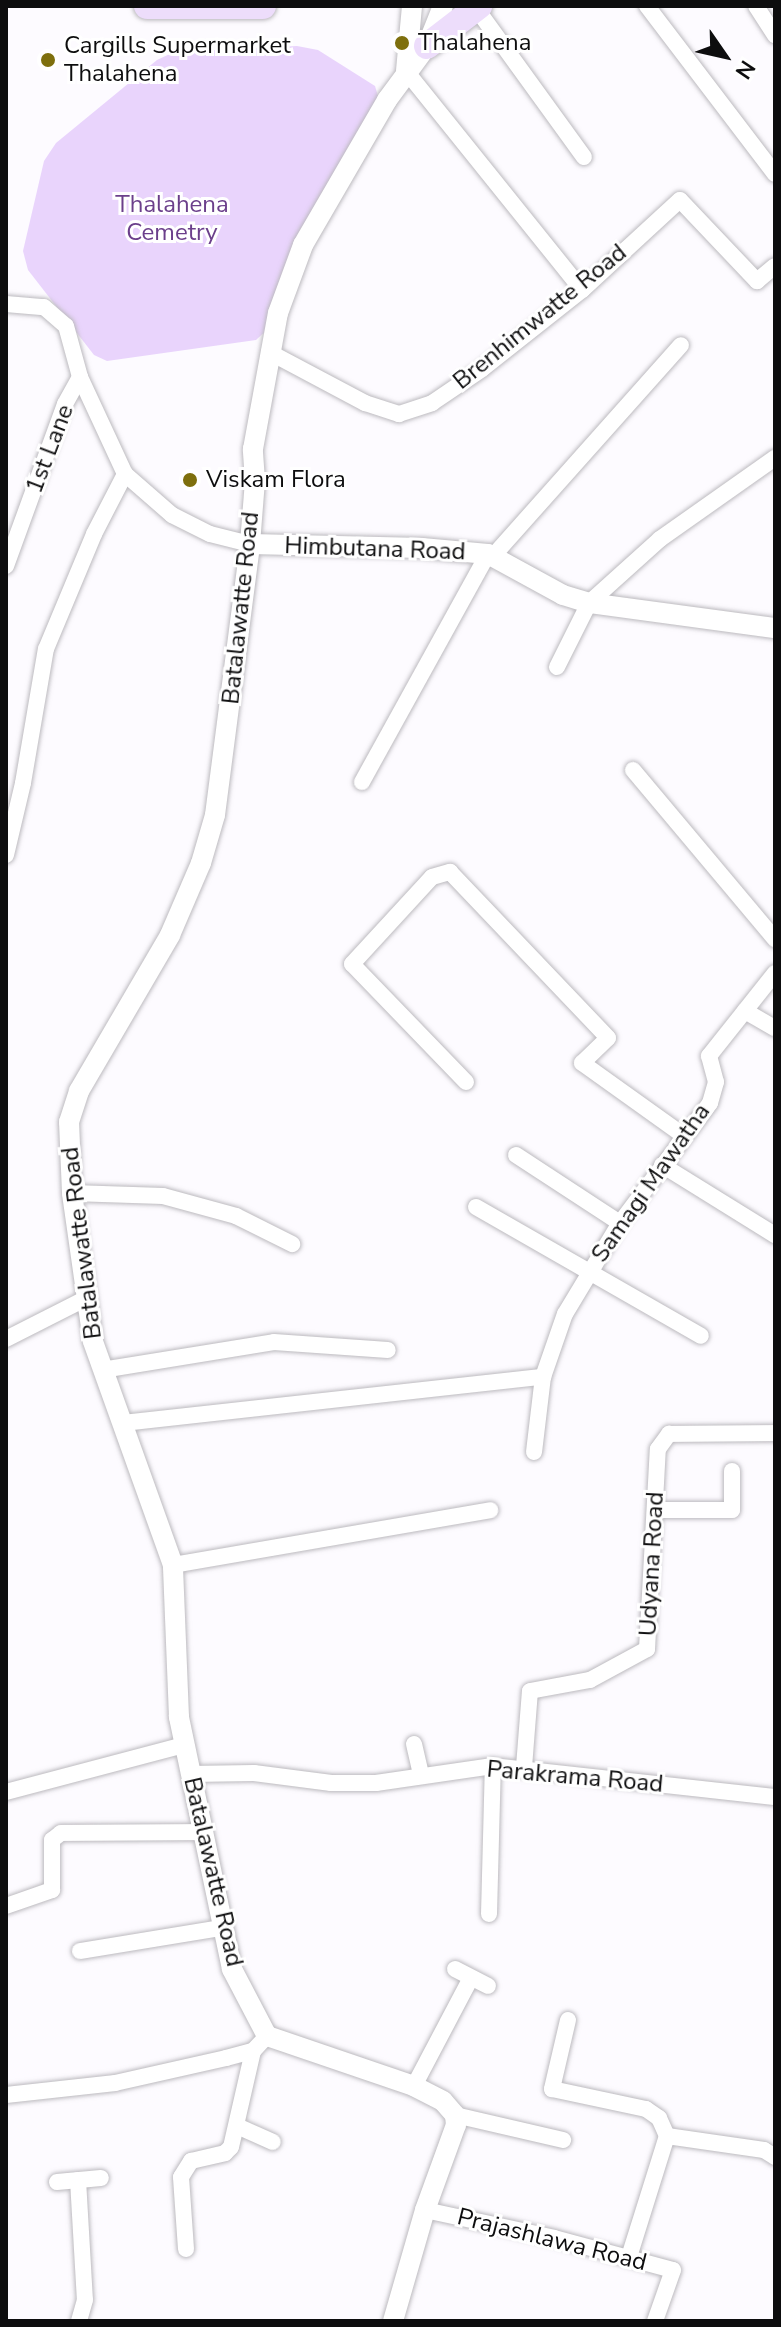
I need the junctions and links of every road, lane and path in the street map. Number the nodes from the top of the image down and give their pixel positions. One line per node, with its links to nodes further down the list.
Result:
1 (147, 6): 2 (main road)
2 (263, 6)
3 (412, 6): 10 (street)
4 (443, 6): 9 (street, Batalawatte Road)
5 (647, 6): 12 (street)
6 (756, 6): 8 (street)
7 (477, 7): 9 (main road); 11 (street)
8 (775, 35)
9 (427, 46): 10 (street, Batalawatte Road)
10 (406, 71): 14 (street); 17 (street, Batalawatte Road)
11 (584, 157)
12 (775, 174)
13 (775, 266): 14 (street, Brenhimwatte Road)
14 (582, 290): 17 (street, Brenhimwatte Road)
15 (6, 304): 18 (street)
16 (681, 345): 22 (street)
17 (269, 352): 21 (street, Batalawatte Road)
18 (80, 377): 20 (street); 23 (street, 1st Lane)
19 (775, 458): 24 (street)
20 (125, 474): 21 (street); 29 (street)
21 (250, 544): 22 (street, Himbutana Road); 38 (street, Batalawatte Road)
22 (491, 555): 24 (street, Himbutana Road); 28 (street)
23 (6, 566)
24 (589, 603): 25 (street, Himbutana Road); 26 (street)
25 (775, 628)
26 (557, 667)
27 (633, 770): 30 (street)
28 (362, 782)
29 (6, 855)
30 (775, 939)
31 (775, 973): 32 (street, Samagi Mawatha)
32 (745, 1011): 33 (street); 35 (street, Samagi Mawatha)
33 (775, 1028)
34 (466, 1082): 35 (street)
35 (683, 1135): 37 (street, Samagi Mawatha)
36 (516, 1155): 40 (street)
37 (662, 1165): 40 (street, Samagi Mawatha); 41 (street)
38 (72, 1193): 42 (street); 44 (street, Batalawatte Road)
39 (476, 1207): 43 (street)
40 (620, 1223): 43 (street, Samagi Mawatha)
41 (775, 1235)
42 (292, 1244)
43 (587, 1273): 45 (street); 49 (street, Samagi Mawatha)
44 (85, 1299): 46 (street); 48 (street, Batalawatte Road)
45 (701, 1336)
46 (6, 1339)
47 (388, 1350): 48 (street)
48 (102, 1370): 50 (street, Batalawatte Road)
49 (543, 1377): 50 (street); 52 (street, Samagi Mawatha)
50 (123, 1423): 56 (street, Batalawatte Road)
51 (775, 1433): 55 (street, Udyana Road)
52 (534, 1452)
53 (732, 1471): 55 (street)
54 (490, 1510): 56 (street)
55 (655, 1510): 60 (street, Udyana Road)
56 (173, 1565): 58 (street, Batalawatte Road)
57 (414, 1744): 62 (street)
58 (184, 1745): 61 (street, Batalawatte Road); 63 (street)
59 (493, 1766): 60 (street, Parakrama Road); 62 (street, Parakrama Road); 67 (street)
60 (524, 1767): 64 (street, Parakrama Road)
61 (190, 1774): 62 (street, Parakrama Road); 65 (street, Batalawatte Road)
62 (421, 1775)
63 (6, 1792)
64 (775, 1797)
65 (203, 1832): 66 (street); 68 (street, Batalawatte Road)
66 (6, 1906)
67 (489, 1914)
68 (221, 1928): 69 (street); 74 (street, Batalawatte Road)
69 (80, 1951)
70 (455, 1969): 71 (street)
71 (471, 1978): 72 (street); 75 (street)
72 (488, 1986)
73 (568, 2020): 79 (street)
74 (260, 2044): 75 (street); 76 (street); 78 (street)
75 (414, 2086): 77 (street)
76 (6, 2095)
77 (455, 2115): 80 (street); 86 (street)
78 (237, 2126): 81 (street); 87 (street)
79 (667, 2136): 82 (street); 88 (street)
80 (563, 2140)
81 (273, 2142)
82 (775, 2157)
83 (101, 2178): 84 (street)
84 (78, 2180): 85 (street); 89 (street)
85 (57, 2182)
86 (425, 2210): 88 (street, Prajashlawa Road); 90 (street)
87 (186, 2249)
88 (629, 2257): 91 (street, Prajashlawa Road)
89 (79, 2321)
90 (393, 2321)
91 (655, 2321)

